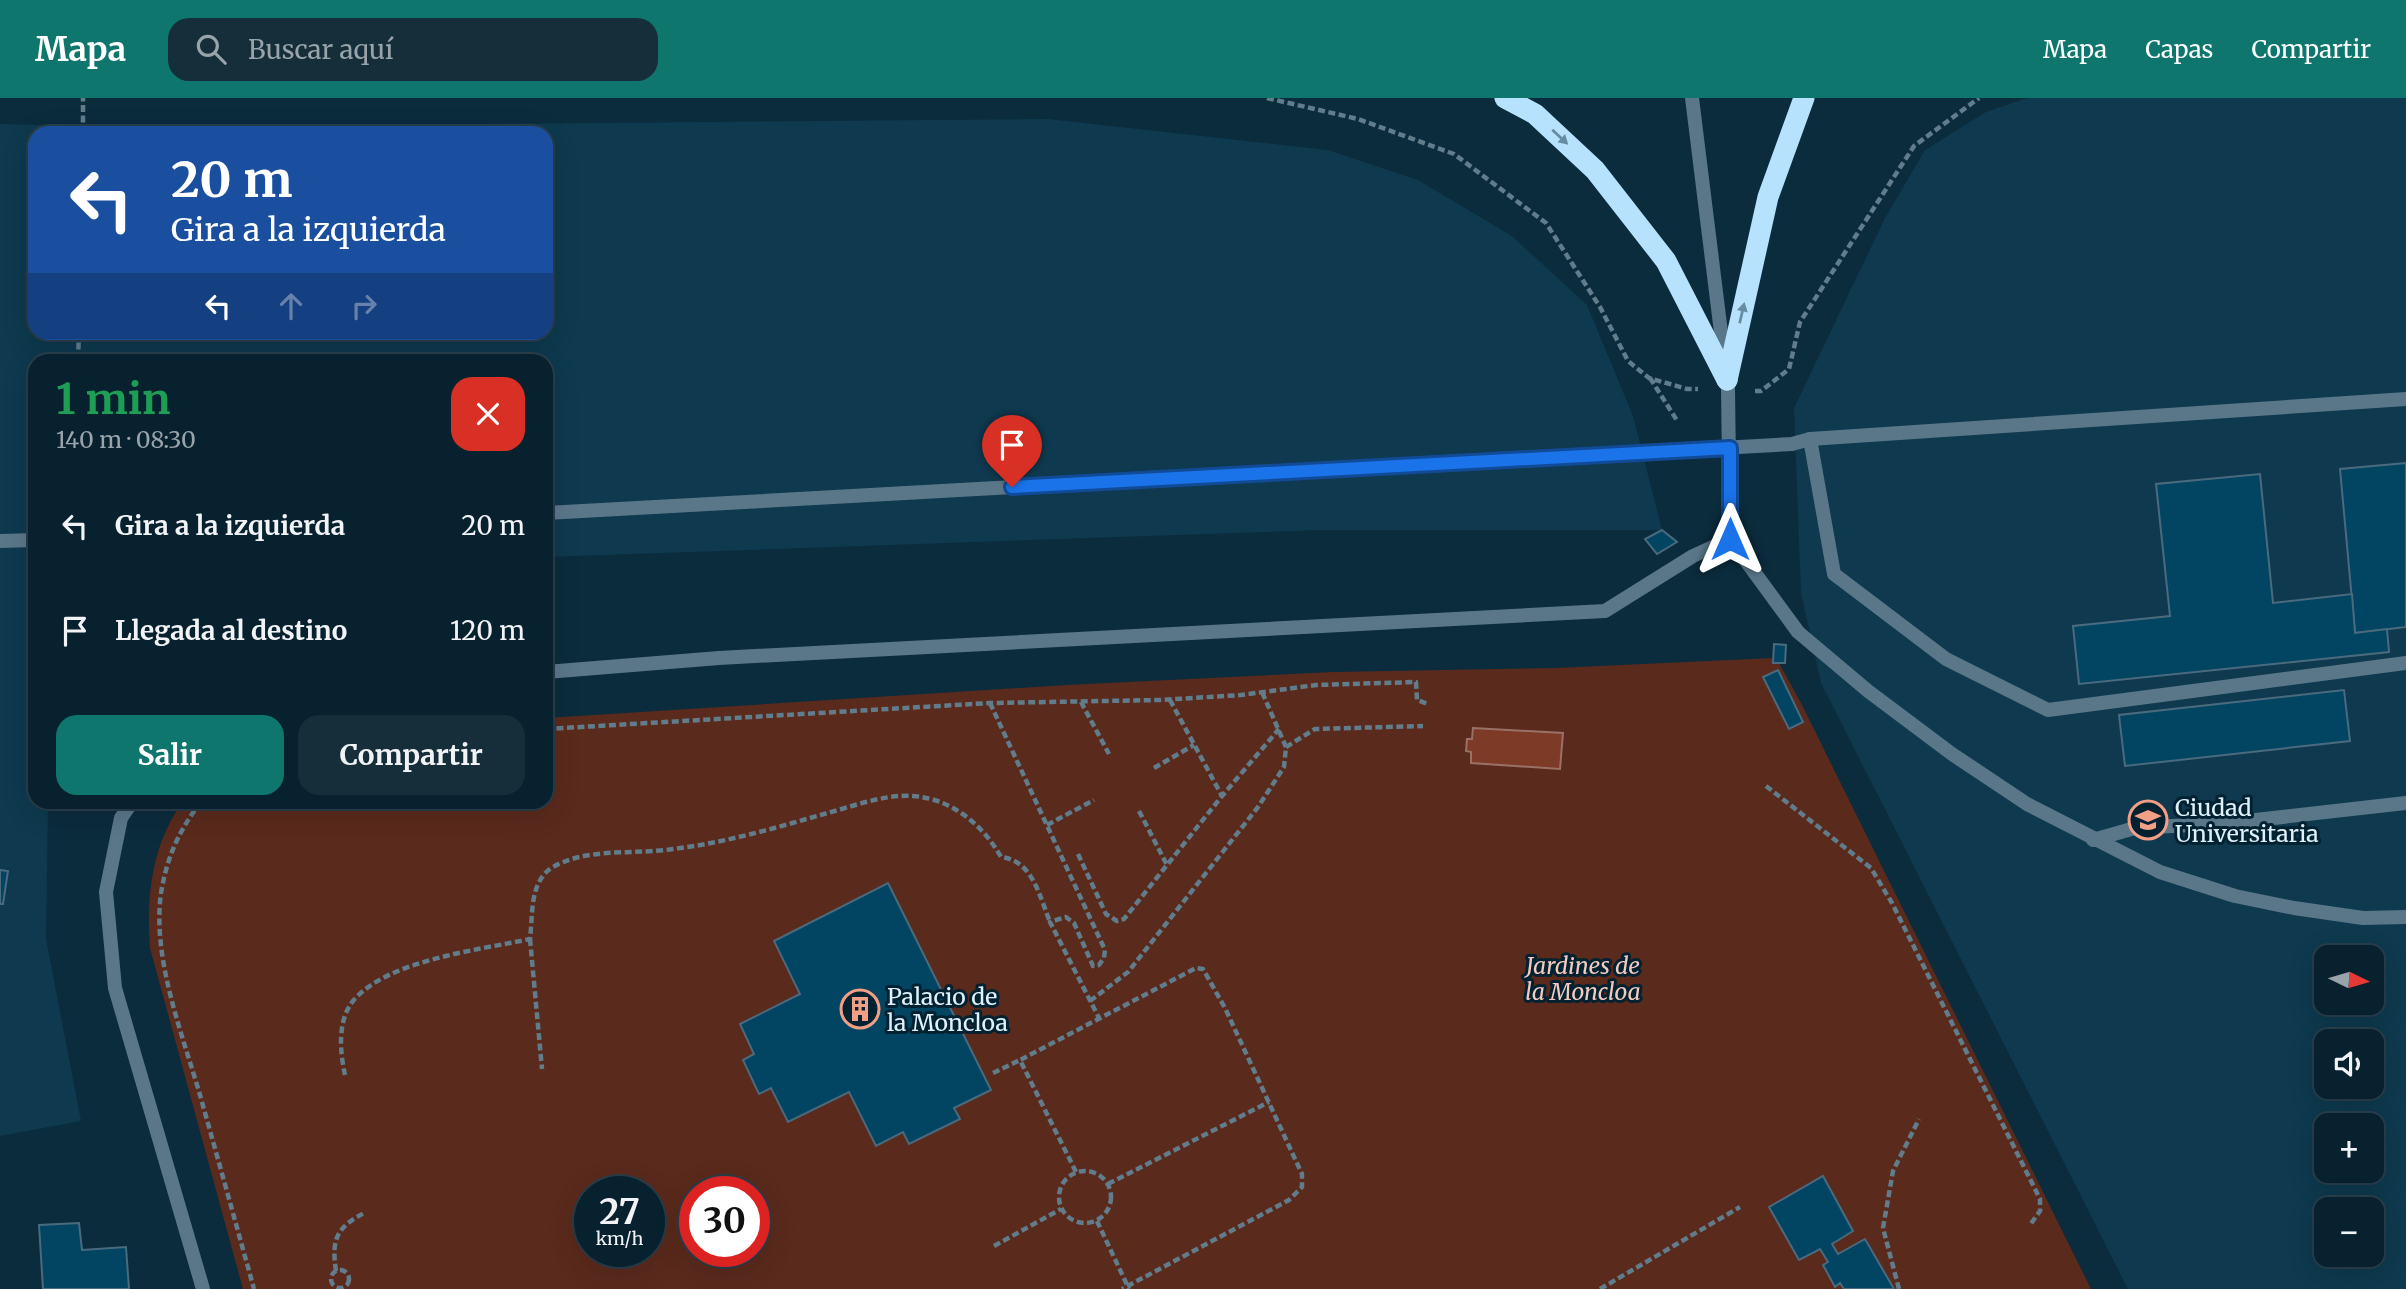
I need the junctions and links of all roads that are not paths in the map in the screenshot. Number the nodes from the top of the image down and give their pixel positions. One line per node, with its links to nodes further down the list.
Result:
1 (1505, 98): 4 (highway, one-way to 4)
2 (1692, 98): 4 (street)
3 (1804, 98): 4 (highway, one-way to 3)
4 (1727, 380): 7 (street)
5 (2406, 399): 6 (street)
6 (1810, 439): 7 (street); 12 (street)
7 (1730, 448): 8 (street); 9 (street)
8 (553, 513)
9 (1730, 539): 13 (street); 16 (street)
10 (28, 540): 11 (street)
11 (0, 541)
12 (2406, 663)
13 (553, 671)
14 (2406, 803): 16 (street)
15 (127, 809): 18 (street)
16 (2093, 840): 17 (street)
17 (2406, 917)
18 (203, 1289)

